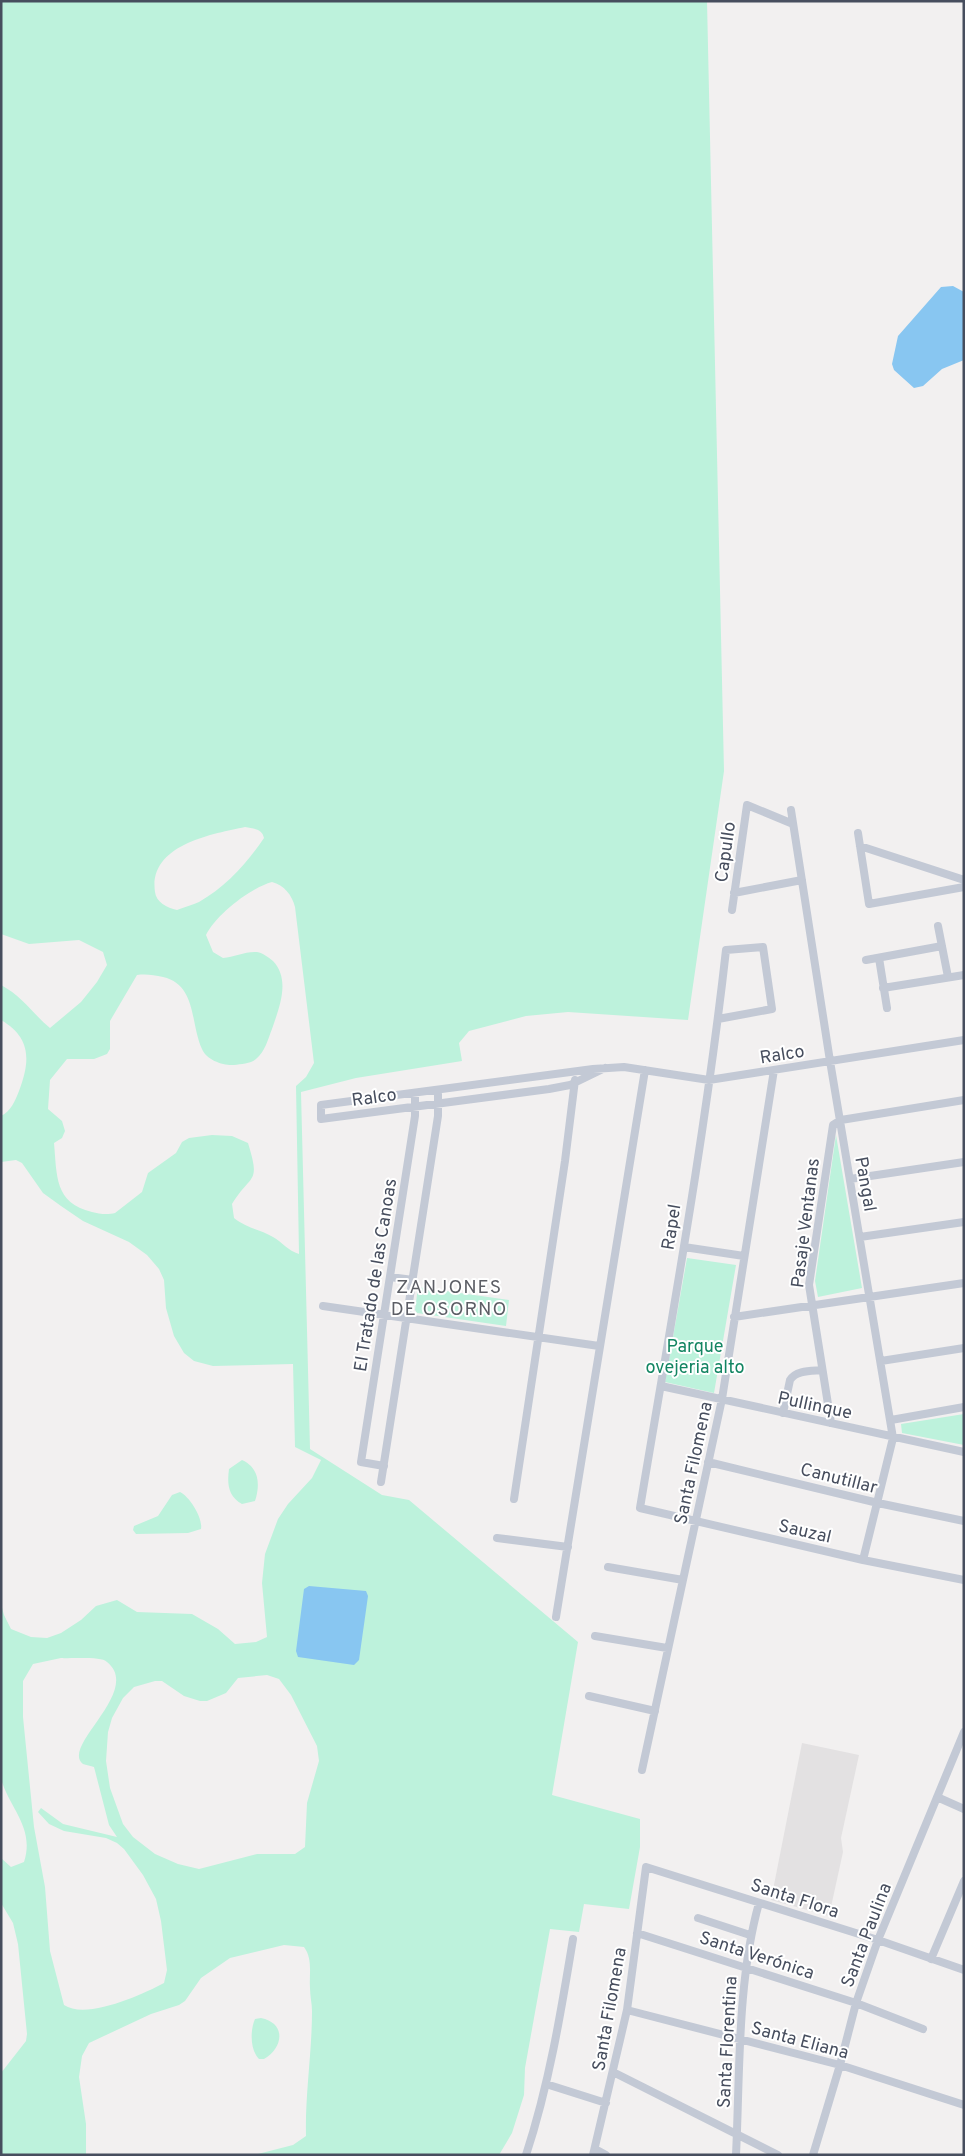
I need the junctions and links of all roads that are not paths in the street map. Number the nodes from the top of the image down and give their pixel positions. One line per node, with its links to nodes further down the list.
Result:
1 (791, 810): 2 (street, Pangal)
2 (793, 824): 5 (street, Pangal); 8 (street, Capullo)
3 (858, 833): 4 (street)
4 (860, 846): 6 (street); 7 (street)
5 (802, 880): 8 (street, Capullo); 20 (street, Pangal)
6 (964, 880)
7 (964, 887)
8 (734, 893): 9 (street, Capullo)
9 (732, 910)
10 (938, 926): 11 (street)
11 (942, 946): 12 (street); 15 (street)
12 (879, 958): 13 (street); 16 (street)
13 (866, 960)
14 (964, 974): 15 (street)
15 (948, 977): 16 (street)
16 (883, 988): 17 (street)
17 (887, 1008)
18 (718, 1018): 18 (street, Rapel); 25 (street, Rapel)
19 (964, 1040): 20 (street, Ralco)
20 (830, 1061): 23 (street, Ralco); 32 (street, Pangal)
21 (605, 1068): 22 (street, Ralco); 24 (street, Ralco); 26 (street, Ralco)
22 (644, 1070): 25 (street, Ralco); 49 (street)
23 (774, 1070): 25 (street, Ralco); 38 (street, Santa Filomena)
24 (575, 1072): 26 (street); 27 (street, Ralco)
25 (709, 1080): 37 (street, Rapel)
26 (575, 1083): 30 (street, Ralco); 48 (street)
27 (438, 1090): 28 (street, Ralco); 30 (street)
28 (415, 1093): 31 (street, El Tratado de las Canoas); 31 (street, Ralco)
29 (964, 1100): 32 (street)
30 (439, 1103): 31 (street, Ralco); 40 (street)
31 (416, 1106): 39 (street, El Tratado de las Canoas)
32 (841, 1120): 34 (street, Pangal); 44 (street, Pasaje Ventanas)
33 (964, 1162): 34 (street)
34 (850, 1178): 36 (street, Pangal)
35 (964, 1222): 36 (street)
36 (860, 1237): 42 (street, Pangal)
37 (684, 1246): 38 (street); 53 (street, Rapel)
38 (744, 1256): 46 (street, Santa Filomena)
39 (390, 1277): 40 (street); 45 (street, El Tratado de las Canoas)
40 (413, 1280): 47 (street)
41 (964, 1283): 42 (street)
42 (870, 1297): 44 (street); 51 (street, Pangal)
43 (323, 1306): 45 (street)
44 (812, 1306): 46 (street); 52 (street, Pasaje Ventanas)
45 (384, 1315): 47 (street); 62 (street, El Tratado de las Canoas)
46 (734, 1317): 54 (street, Santa Filomena)
47 (407, 1318): 48 (street); 62 (street)
48 (539, 1337): 49 (street); 64 (street)
49 (599, 1346): 70 (street)
50 (964, 1348): 51 (street)
51 (881, 1361): 57 (street, Pangal)
52 (822, 1370): 56 (street); 58 (street, Pasaje Ventanas)
53 (660, 1386): 54 (street, Pullinque); 66 (street, Rapel)
54 (722, 1399): 56 (street, Pullinque); 61 (street, Santa Filomena)
55 (964, 1407): 57 (street)
56 (783, 1413): 58 (street, Pullinque)
57 (891, 1420): 59 (street, Pangal)
58 (831, 1423): 59 (street, Pullinque)
59 (893, 1438): 60 (street, Pullinque); 65 (street, Pangal)
60 (964, 1452)
61 (708, 1462): 65 (street, Canutillar); 68 (street, Santa Filomena)
62 (384, 1466): 63 (street)
63 (381, 1482)
64 (514, 1498)
65 (878, 1503): 67 (street, Canutillar); 71 (street, Pangal)
66 (640, 1508): 68 (street, Sauzal)
67 (964, 1521)
68 (696, 1522): 71 (street, Sauzal); 73 (street, Santa Filomena)
69 (497, 1538): 70 (street)
70 (568, 1547): 75 (street)
71 (863, 1560): 74 (street, Sauzal)
72 (608, 1567): 73 (street)
73 (683, 1580): 77 (street, Santa Filomena)
74 (964, 1580)
75 (556, 1617)
76 (595, 1636): 77 (street)
77 (667, 1648): 79 (street, Santa Filomena)
78 (590, 1696): 79 (street)
79 (655, 1711): 81 (street, Santa Filomena)
80 (964, 1732): 82 (street, Santa Paulina)
81 (642, 1770)
82 (937, 1797): 83 (street); 91 (street, Santa Paulina)
83 (964, 1809)
84 (646, 1867): 86 (street, Santa Flora); 88 (street, Santa Filomena)
85 (964, 1881): 92 (street)
86 (759, 1903): 89 (street, Santa Florentina); 91 (street, Santa Flora)
87 (698, 1918): 89 (street)
88 (637, 1933): 93 (street, Santa Verónica); 96 (street, Santa Filomena)
89 (750, 1935): 93 (street, Santa Florentina)
90 (573, 1940): 101 (street)
91 (878, 1940): 92 (street, Santa Flora); 95 (street, Santa Paulina)
92 (931, 1959): 94 (street, Santa Flora)
93 (745, 1966): 95 (street, Santa Verónica); 98 (street, Santa Florentina)
94 (964, 1970)
95 (856, 2003): 97 (street, Santa Verónica); 99 (street, Santa Paulina)
96 (627, 2010): 98 (street, Santa Eliana); 100 (street, Santa Filomena)
97 (923, 2029)
98 (742, 2040): 99 (street, Santa Eliana); 104 (street, Santa Florentina)
99 (840, 2065): 103 (street, Santa Eliana); 110 (street, Santa Paulina)
100 (613, 2072): 102 (street, Santa Filomena); 104 (street)
101 (546, 2084): 102 (street); 106 (street)
102 (606, 2103): 105 (street, Santa Filomena)
103 (964, 2105)
104 (737, 2135): 108 (street, Santa Florentina); 109 (street)
105 (594, 2152): 107 (street)
106 (526, 2155)
107 (606, 2155)
108 (736, 2155)
109 (778, 2155)
110 (813, 2155)

